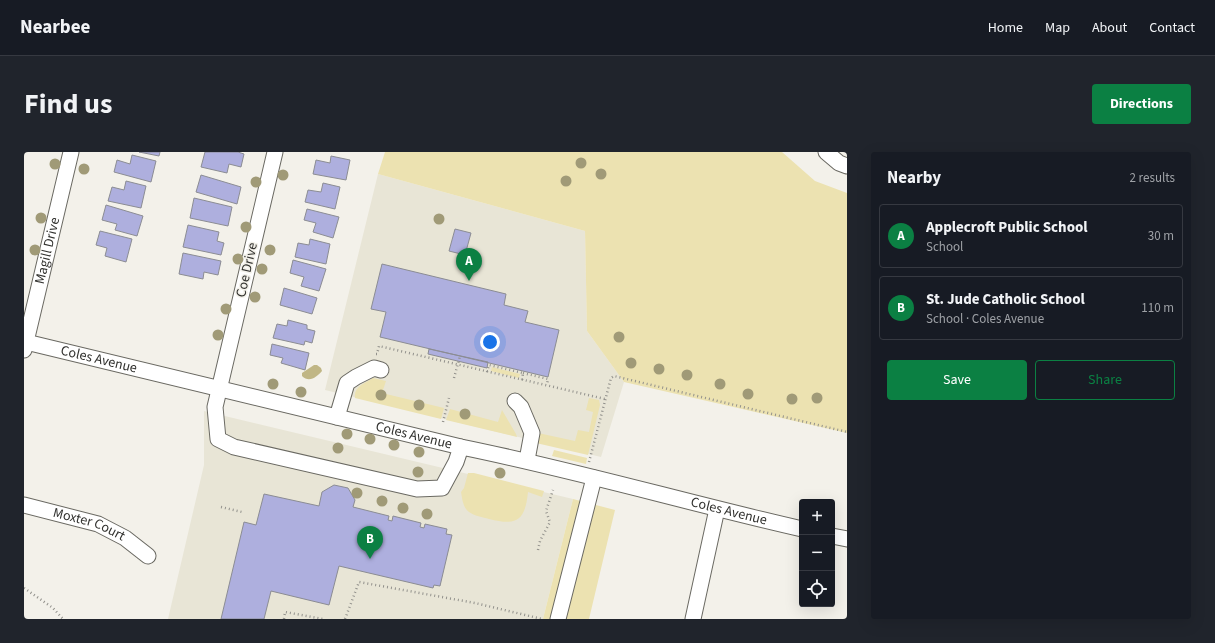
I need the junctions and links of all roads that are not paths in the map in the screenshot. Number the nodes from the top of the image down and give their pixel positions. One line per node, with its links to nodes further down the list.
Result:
1 (71, 152): 5 (street, Magill Drive)
2 (275, 152): 7 (street, Coe Drive)
3 (826, 152): 4 (street)
4 (847, 166)
5 (25, 346): 7 (street, Coles Avenue)
6 (381, 370): 9 (street)
7 (219, 388): 9 (street, Coles Avenue); 10 (street, Coe Drive)
8 (515, 401): 11 (street)
9 (337, 417): 10 (street, Coles Avenue)
10 (461, 446): 11 (street, Coles Avenue)
11 (526, 460): 12 (street, Coles Avenue)
12 (591, 472): 14 (street, Coles Avenue); 19 (street)
13 (24, 505): 18 (street, Moxter Court)
14 (717, 509): 15 (street, Coles Avenue); 20 (street)
15 (799, 528)
16 (835, 537): 17 (street)
17 (847, 539)
18 (148, 556)
19 (558, 619)
20 (694, 619)

